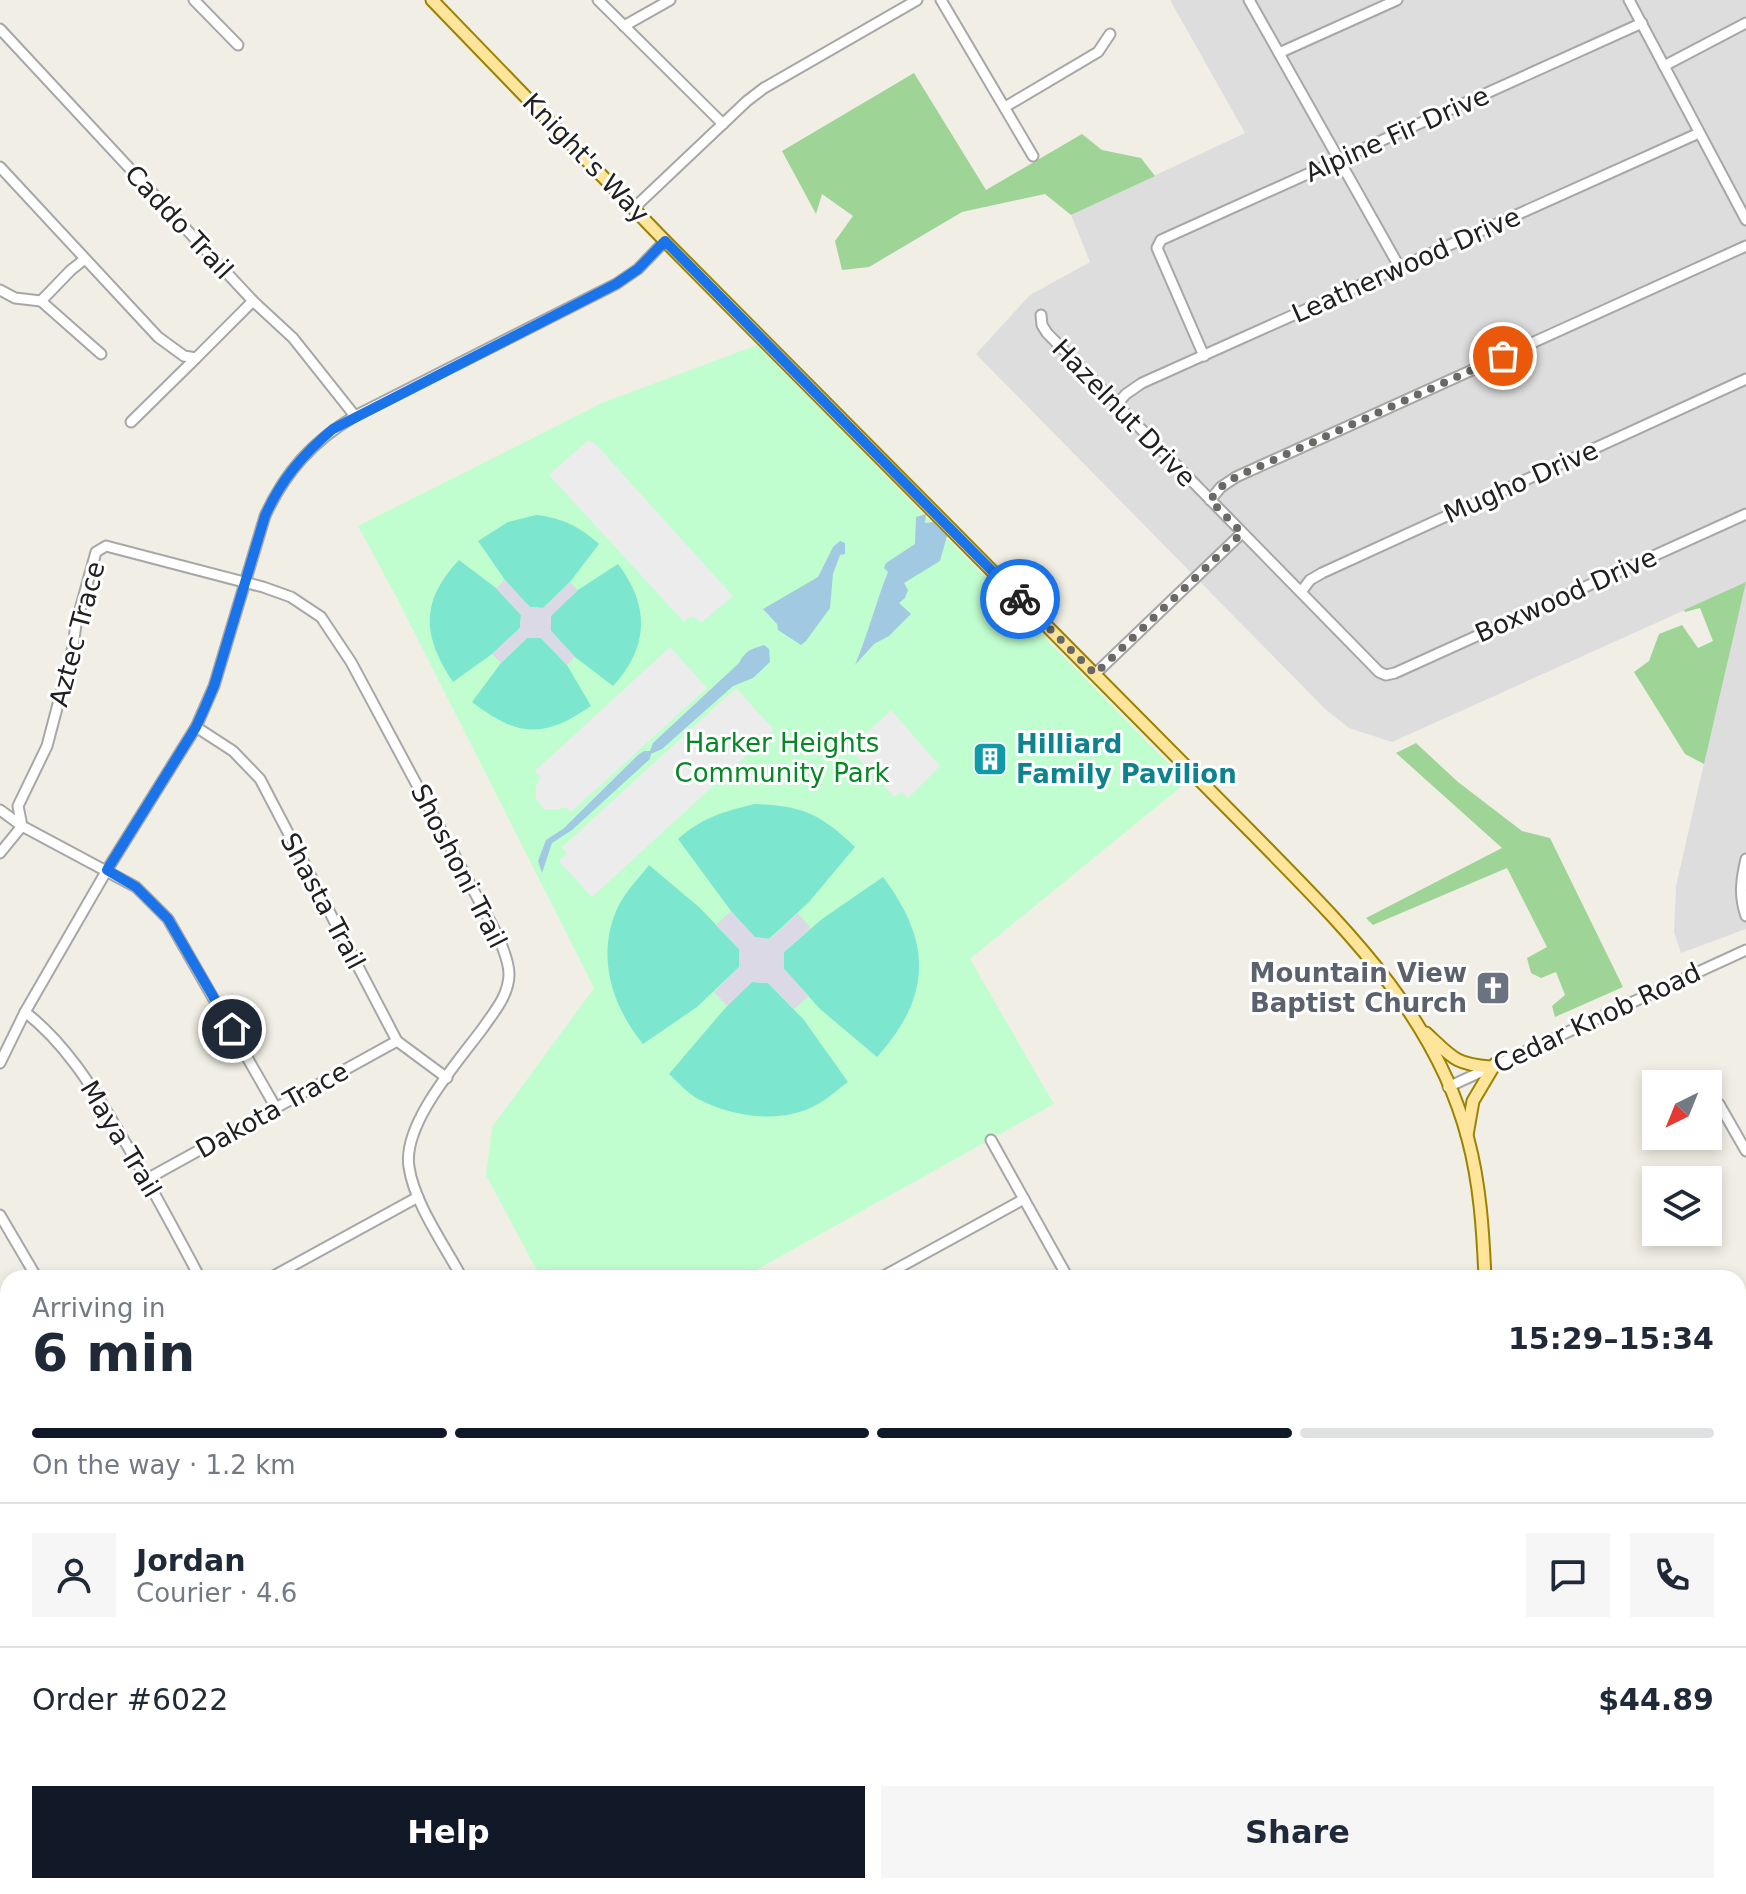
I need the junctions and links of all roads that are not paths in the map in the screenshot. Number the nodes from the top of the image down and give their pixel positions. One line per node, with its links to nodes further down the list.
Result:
1 (194, 0): 15 (street)
2 (598, 0): 12 (street)
3 (670, 0): 12 (street)
4 (917, 0): 19 (street)
5 (941, 0): 18 (street)
6 (1249, 0): 16 (street)
7 (1397, 0): 16 (street)
8 (1629, 0): 10 (street)
9 (435, 1): 24 (main road, Knight's Way)
10 (1642, 23): 17 (street); 22 (street, Alpine Fir Drive)
11 (1746, 23): 17 (street)
12 (624, 26): 19 (street)
13 (0, 29): 32 (street, Caddo Trail)
14 (1110, 34): 18 (street)
15 (238, 45)
16 (1279, 53): 22 (street)
17 (1664, 66): 20 (street)
18 (1005, 107): 21 (street)
19 (723, 124): 24 (street)
20 (1699, 133): 25 (street); 29 (street, Leatherwood Drive)
21 (1033, 156)
22 (1340, 159): 29 (street); 35 (street, Alpine Fir Drive)
23 (0, 167): 28 (street)
24 (635, 207): 26 (main road, Knight's Way)
25 (1746, 220)
26 (665, 241): 39 (street); 46 (main road, Knight's Way)
27 (1746, 246): 41 (street)
28 (85, 259): 31 (street); 36 (street)
29 (1400, 268): 35 (street, Leatherwood Drive)
30 (0, 290): 31 (street)
31 (41, 301): 34 (street)
32 (253, 301): 36 (street); 39 (street, Caddo Trail)
33 (1041, 315): 38 (street, Hazelnut Drive)
34 (101, 354)
35 (1204, 356): 38 (street, Leatherwood Drive)
36 (196, 358): 40 (street)
37 (1746, 379): 45 (street, Mugho Drive)
38 (1117, 404): 41 (street, Hazelnut Drive)
39 (355, 416): 44 (street)
40 (131, 422)
41 (1210, 500): 43 (street, Hazelnut Drive)
42 (1746, 514): 47 (street, Boxwood Drive)
43 (1242, 533): 45 (street, Hazelnut Drive); 46 (street)
44 (245, 583): 48 (street); 50 (street, Aztec Trace); 61 (street, Shoshoni Trail)
45 (1301, 592): 47 (street, Hazelnut Drive)
46 (1095, 674): 57 (main road, Knight's Way)
47 (1386, 675)
48 (196, 727): 53 (street); 58 (street, Shasta Trail)
49 (0, 810): 50 (street)
50 (22, 826): 51 (street); 53 (street)
51 (0, 853)
52 (1746, 859): 54 (street)
53 (107, 870): 56 (street); 63 (street)
54 (1746, 916)
55 (1746, 950): 60 (street, Cedar Knob Road)
56 (25, 1012): 59 (street); 68 (street, Maya Trail)
57 (1420, 1028): 60 (main road); 62 (main road, Knight's Way)
58 (397, 1041): 61 (street, Shasta Trail); 63 (street, Dakota Trace)
59 (0, 1063)
60 (1492, 1066): 62 (street, Cedar Knob Road); 65 (main road)
61 (447, 1078): 69 (street, Shoshoni Trail)
62 (1448, 1087): 65 (main road, Knight's Way)
63 (276, 1108): 68 (street, Dakota Trace)
64 (1722, 1109): 67 (street)
65 (1467, 1136): 78 (main road, Knight's Way)
66 (991, 1140): 70 (street)
67 (1746, 1151)
68 (147, 1179): 73 (street, Maya Trail)
69 (418, 1197): 74 (street); 75 (street, Shoshoni Trail)
70 (1024, 1199): 76 (street); 77 (street)
71 (0, 1215): 72 (street)
72 (32, 1270)
73 (196, 1270)
74 (285, 1270)
75 (458, 1270)
76 (895, 1270)
77 (1064, 1270)
78 (1484, 1270)

